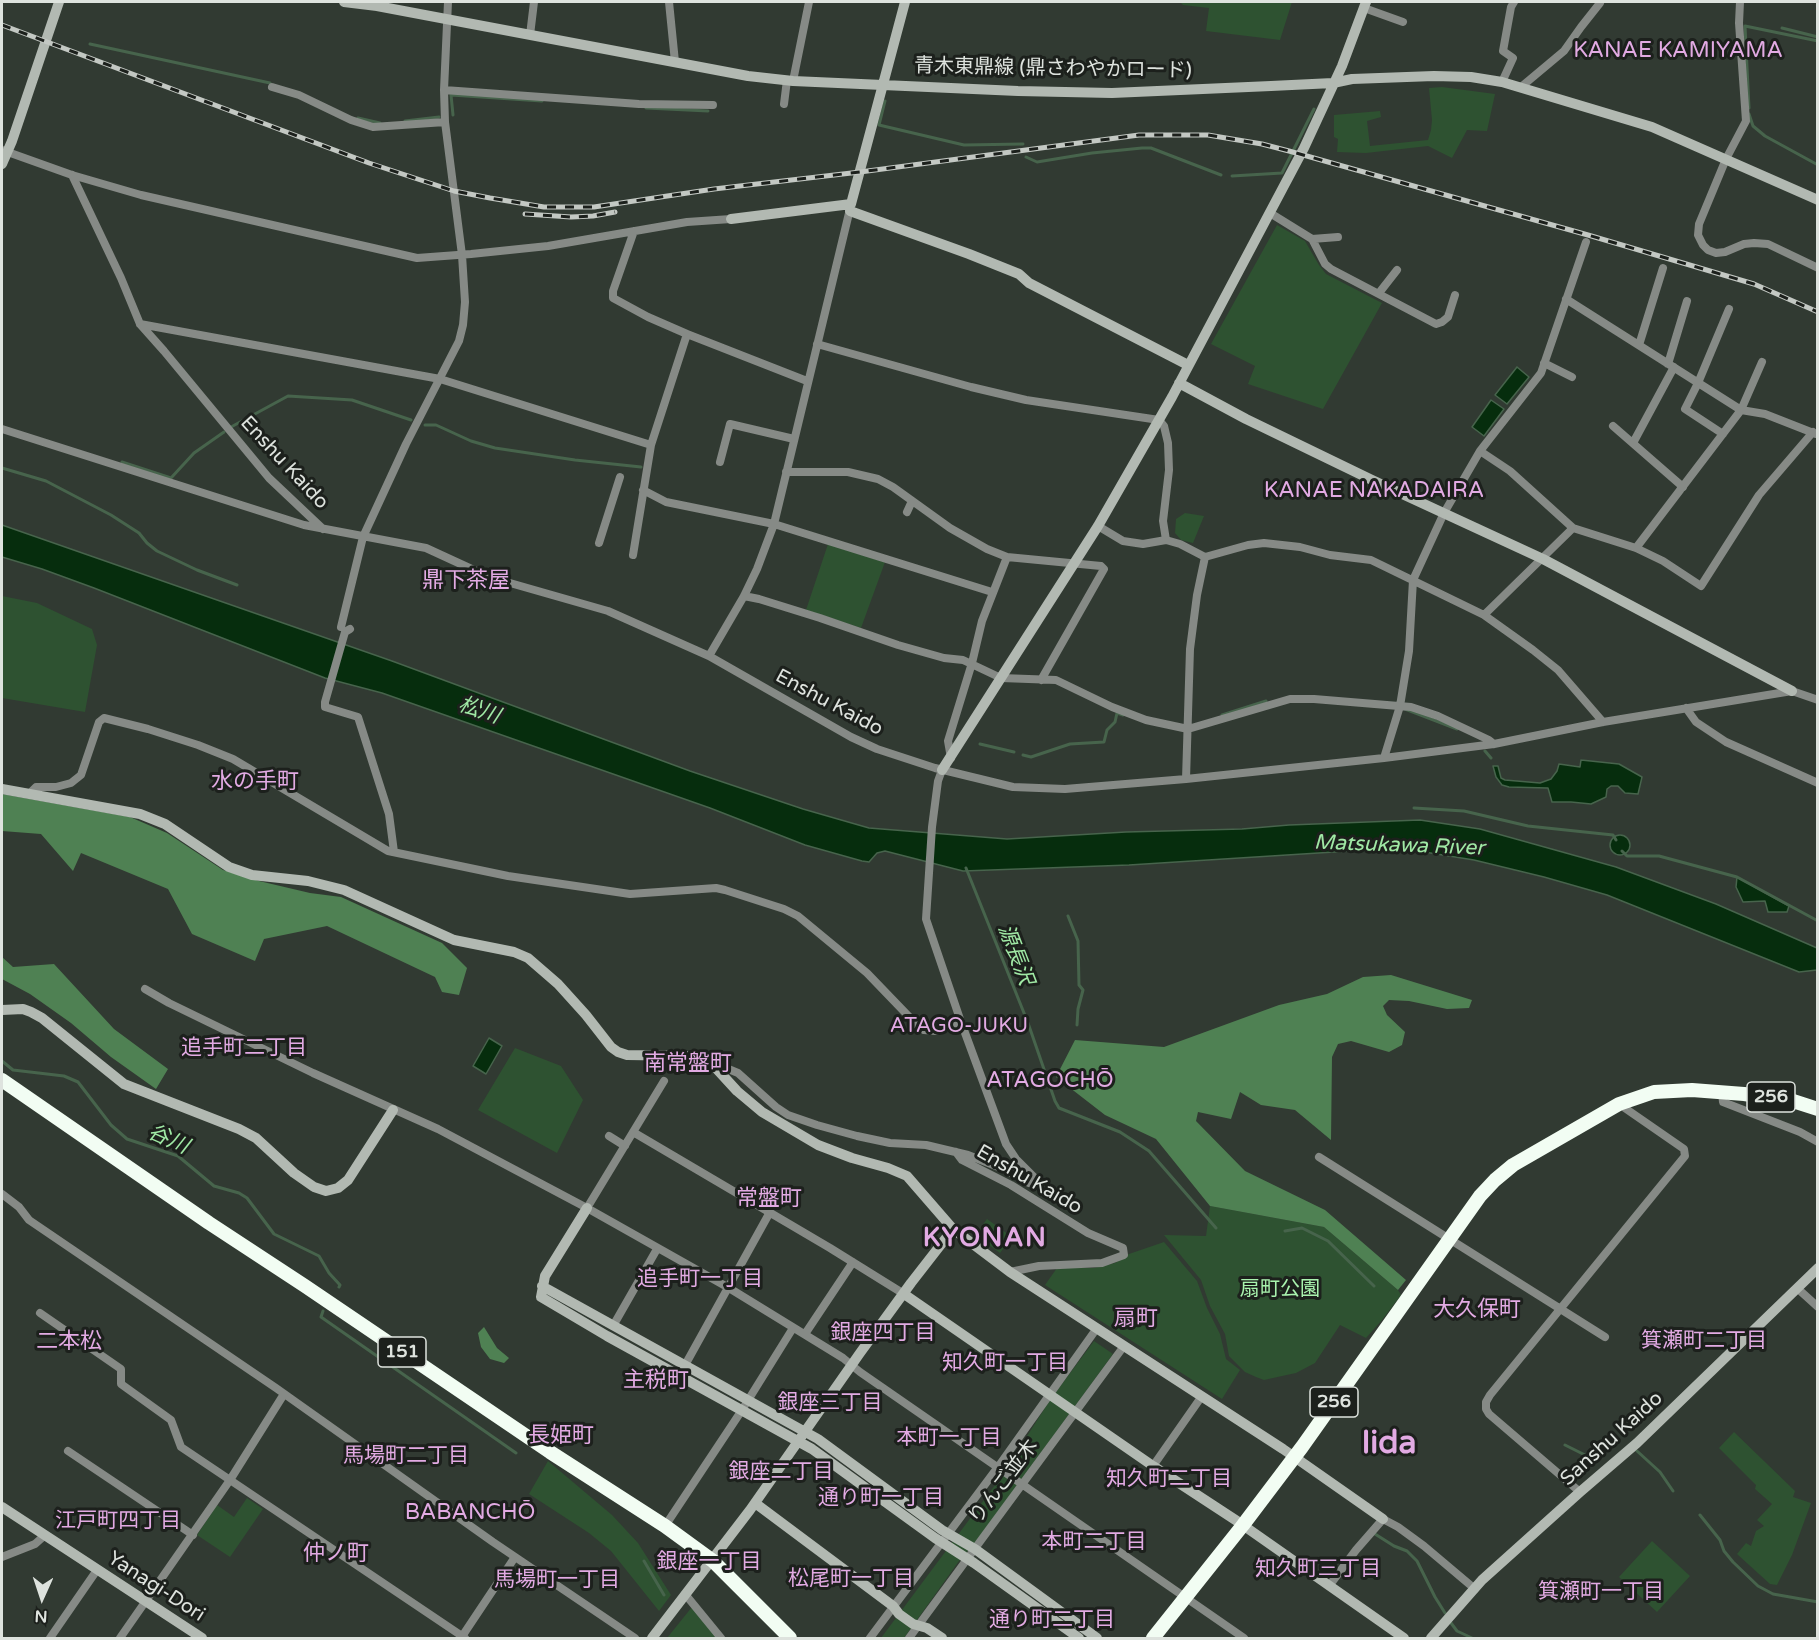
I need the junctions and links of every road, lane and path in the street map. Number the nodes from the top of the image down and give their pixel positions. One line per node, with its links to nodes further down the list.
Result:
1 (59, 2): 26 (street)
2 (344, 2): 12 (street, 青木東鼎線 (鼎さわやかロード))
3 (448, 2): 12 (street)
4 (534, 2): 14 (street)
5 (669, 2): 15 (street)
6 (809, 2): 16 (street)
7 (905, 2): 19 (street)
8 (1514, 2): 17 (street)
9 (1740, 2): 27 (street)
10 (1600, 3): 21 (street)
11 (1365, 5): 13 (street); 18 (street)
12 (447, 19): 14 (street, 青木東鼎線 (鼎さわやかロード)); 22 (street)
13 (1403, 22)
14 (530, 35): 15 (street, 青木東鼎線 (鼎さわやかロード))
15 (675, 62): 16 (street, 青木東鼎線 (鼎さわやかロード))
16 (790, 81): 19 (street, 青木東鼎線 (鼎さわやかロード)); 23 (street)
17 (1502, 82): 18 (street, 青木東鼎線 (鼎さわやかロード)); 21 (street, 青木東鼎線 (鼎さわやかロード))
18 (1333, 83): 19 (street, 青木東鼎線 (鼎さわやかロード)); 32 (street)
19 (883, 84): 31 (street)
20 (272, 87): 25 (street)
21 (1521, 87): 27 (street, 青木東鼎線 (鼎さわやかロード))
22 (444, 90): 24 (street); 25 (street)
23 (784, 104)
24 (713, 105)
25 (445, 122): 38 (street)
26 (5, 151): 28 (street); 29 (street)
27 (1726, 159): 30 (street, 青木東鼎線 (鼎さわやかロード)); 40 (street)
28 (2, 164)
29 (72, 175): 38 (street); 47 (street, Enshu Kaido)
30 (1818, 200)
31 (850, 207): 33 (street); 49 (street); 53 (street)
32 (1270, 213): 36 (street); 53 (street)
33 (731, 219): 34 (street)
34 (634, 231): 38 (street); 48 (street)
35 (1338, 237): 36 (street)
36 (1312, 238): 42 (street)
37 (1586, 242): 44 (street)
38 (462, 255): 56 (street)
39 (1663, 268): 50 (street)
40 (1818, 268)
41 (1397, 270): 42 (street)
42 (1379, 294): 43 (street)
43 (1455, 295)
44 (1566, 299): 50 (street); 52 (street)
45 (1688, 301): 54 (street)
46 (1729, 309): 59 (street)
47 (140, 324): 56 (street); 81 (street, Enshu Kaido)
48 (687, 334): 57 (street); 68 (street)
49 (816, 344): 57 (street); 61 (street)
50 (1639, 345): 54 (street)
51 (1762, 362): 60 (street)
52 (1544, 363): 55 (street); 69 (street)
53 (1188, 365): 58 (street)
54 (1671, 366): 59 (street); 67 (street)
55 (1572, 378)
56 (440, 379): 68 (street); 82 (street)
57 (807, 381): 66 (street)
58 (1179, 383): 61 (street); 77 (street)
59 (1698, 383): 60 (street); 65 (street)
60 (1741, 410): 64 (street); 65 (street)
61 (1159, 420): 79 (street); 83 (street)
62 (1613, 426): 67 (street)
63 (2, 429): 81 (street)
64 (1815, 433): 85 (street)
65 (1723, 434): 73 (street)
66 (794, 439): 70 (street); 71 (street)
67 (1633, 443): 73 (street)
68 (651, 445): 74 (street)
69 (1480, 451): 77 (street); 80 (street)
70 (720, 462)
71 (786, 472): 75 (street); 78 (street)
72 (620, 477): 84 (street)
73 (1683, 487): 85 (street)
74 (643, 490): 78 (street); 86 (street)
75 (912, 501): 76 (street); 87 (street)
76 (907, 512)
77 (1444, 513): 89 (street); 91 (street)
78 (774, 524): 92 (street); 93 (street)
79 (1098, 526): 83 (street); 90 (street)
80 (1573, 528): 85 (street); 89 (street)
81 (324, 530): 82 (street, Enshu Kaido)
82 (363, 537): 95 (street, Enshu Kaido); 113 (street)
83 (1166, 540): 88 (street)
84 (598, 543)
85 (1636, 548)
86 (633, 555)
87 (1007, 556): 90 (street); 92 (street)
88 (1205, 557): 91 (street); 104 (street)
89 (1543, 558): 94 (street); 99 (street)
90 (1075, 562): 97 (street); 98 (street)
91 (1413, 580): 94 (street); 101 (street)
92 (992, 592): 96 (street)
93 (744, 596): 95 (street); 96 (street)
94 (1484, 615): 103 (street)
95 (709, 656): 108 (street, Enshu Kaido)
96 (972, 663): 97 (street); 106 (street)
97 (1001, 678): 98 (street); 106 (street)
98 (1041, 680): 104 (street)
99 (1792, 690): 100 (street); 102 (street)
100 (1818, 700)
101 (1400, 706): 104 (street); 105 (street); 107 (street)
102 (1686, 708): 103 (street); 110 (street)
103 (1603, 722): 105 (street)
104 (1188, 729): 109 (street)
105 (1494, 744): 107 (street)
106 (951, 758): 108 (street)
107 (1384, 758): 109 (street)
108 (942, 770): 109 (street); 116 (street, Enshu Kaido)
109 (1186, 779)
110 (1818, 783)
111 (2, 789): 112 (street)
112 (30, 793): 113 (street); 117 (street)
113 (394, 852): 116 (street)
114 (145, 989): 123 (street)
115 (2, 1010): 123 (street)
116 (961, 1022): 128 (street, Enshu Kaido)
117 (714, 1067): 128 (street); 133 (street)
118 (2, 1080): 171 (highway, 151)
119 (664, 1081): 124 (street)
120 (1722, 1092): 121 (highway, 256); 122 (highway, 256); 126 (street)
121 (1615, 1106): 134 (highway, 256); 144 (street)
122 (1818, 1109)
123 (393, 1110): 131 (street)
124 (633, 1132): 127 (street); 132 (street)
125 (609, 1136): 127 (street)
126 (1818, 1143)
127 (625, 1146): 131 (street)
128 (956, 1152): 138 (street, Enshu Kaido)
129 (1318, 1157): 134 (street)
130 (2, 1194): 154 (street)
131 (587, 1208): 135 (street); 141 (street)
132 (770, 1212): 136 (street); 139 (street)
133 (953, 1229): 138 (street); 142 (street)
134 (1450, 1239): 144 (street); 161 (highway, 256)
135 (657, 1249): 139 (street); 146 (street)
136 (853, 1262): 142 (street); 149 (street)
137 (1818, 1268): 140 (street, Sanshu Kaido)
138 (1010, 1272): 148 (street)
139 (729, 1288): 147 (street); 153 (street)
140 (1797, 1288): 143 (street); 166 (street, Sanshu Kaido)
141 (542, 1292): 146 (street); 153 (street)
142 (904, 1294): 152 (street); 155 (street)
143 (1818, 1307)
144 (1559, 1309): 150 (street); 166 (street)
145 (40, 1313): 164 (street)
146 (613, 1326): 153 (street)
147 (794, 1328): 149 (street); 157 (street)
148 (1097, 1328): 151 (street); 155 (street, りんご並木)
149 (805, 1334): 152 (street)
150 (1605, 1336)
151 (1124, 1346): 156 (street); 158 (street, りんご並木)
152 (853, 1365): 159 (street); 163 (street)
153 (682, 1371): 157 (street)
154 (284, 1394): 164 (street); 177 (street)
155 (1050, 1394): 158 (street); 163 (street, りんご並木)
156 (1202, 1396): 161 (street); 162 (street)
157 (745, 1405): 159 (street); 171 (street)
158 (1077, 1412): 162 (street); 165 (street, りんご並木)
159 (803, 1437): 167 (street); 174 (street)
160 (68, 1452): 172 (street)
161 (1294, 1457): 169 (street); 170 (highway, 256)
162 (1153, 1466): 170 (street)
163 (998, 1467): 165 (street); 174 (street, りんご並木)
164 (230, 1480): 172 (street); 192 (street)
165 (1023, 1485): 175 (street, りんご並木); 184 (street)
166 (1580, 1492): 182 (street, Sanshu Kaido)
167 (755, 1503): 179 (street); 186 (street)
168 (2, 1507): 173 (street, Yanagi-Dori)
169 (1383, 1519): 181 (street); 182 (street)
170 (1243, 1525): 181 (street); 184 (highway, 256)
171 (665, 1526): 179 (highway, 151)
172 (193, 1535): 185 (street)
173 (44, 1536): 176 (street); 180 (street, Yanagi-Dori)
174 (945, 1538): 175 (street); 178 (street); 186 (street, りんご並木)
175 (975, 1549): 178 (street, りんご並木); 200 (street)
176 (2, 1557)
177 (515, 1557): 192 (street); 193 (street)
178 (968, 1558): 187 (street, りんご並木); 199 (street)
179 (713, 1561): 183 (street); 195 (highway, 151)
180 (96, 1570): 185 (street, Yanagi-Dori); 189 (street)
181 (1329, 1586): 203 (street)
182 (1475, 1589): 204 (street, Sanshu Kaido)
183 (683, 1597): 188 (street); 194 (street)
184 (1187, 1597): 201 (highway, 256); 202 (street)
185 (147, 1602): 190 (street); 191 (street, Yanagi-Dori)
186 (893, 1606): 187 (street); 196 (street, りんご並木)
187 (919, 1625): 197 (street, りんご並木); 198 (street)
188 (656, 1637)
189 (50, 1638)
190 (120, 1638)
191 (201, 1638)
192 (463, 1638)
193 (635, 1638)
194 (721, 1638)
195 (790, 1638)
196 (870, 1638)
197 (909, 1638)
198 (942, 1638)
199 (1079, 1638)
200 (1097, 1638)
201 (1153, 1638)
202 (1244, 1638)
203 (1404, 1638)
204 (1431, 1638)

